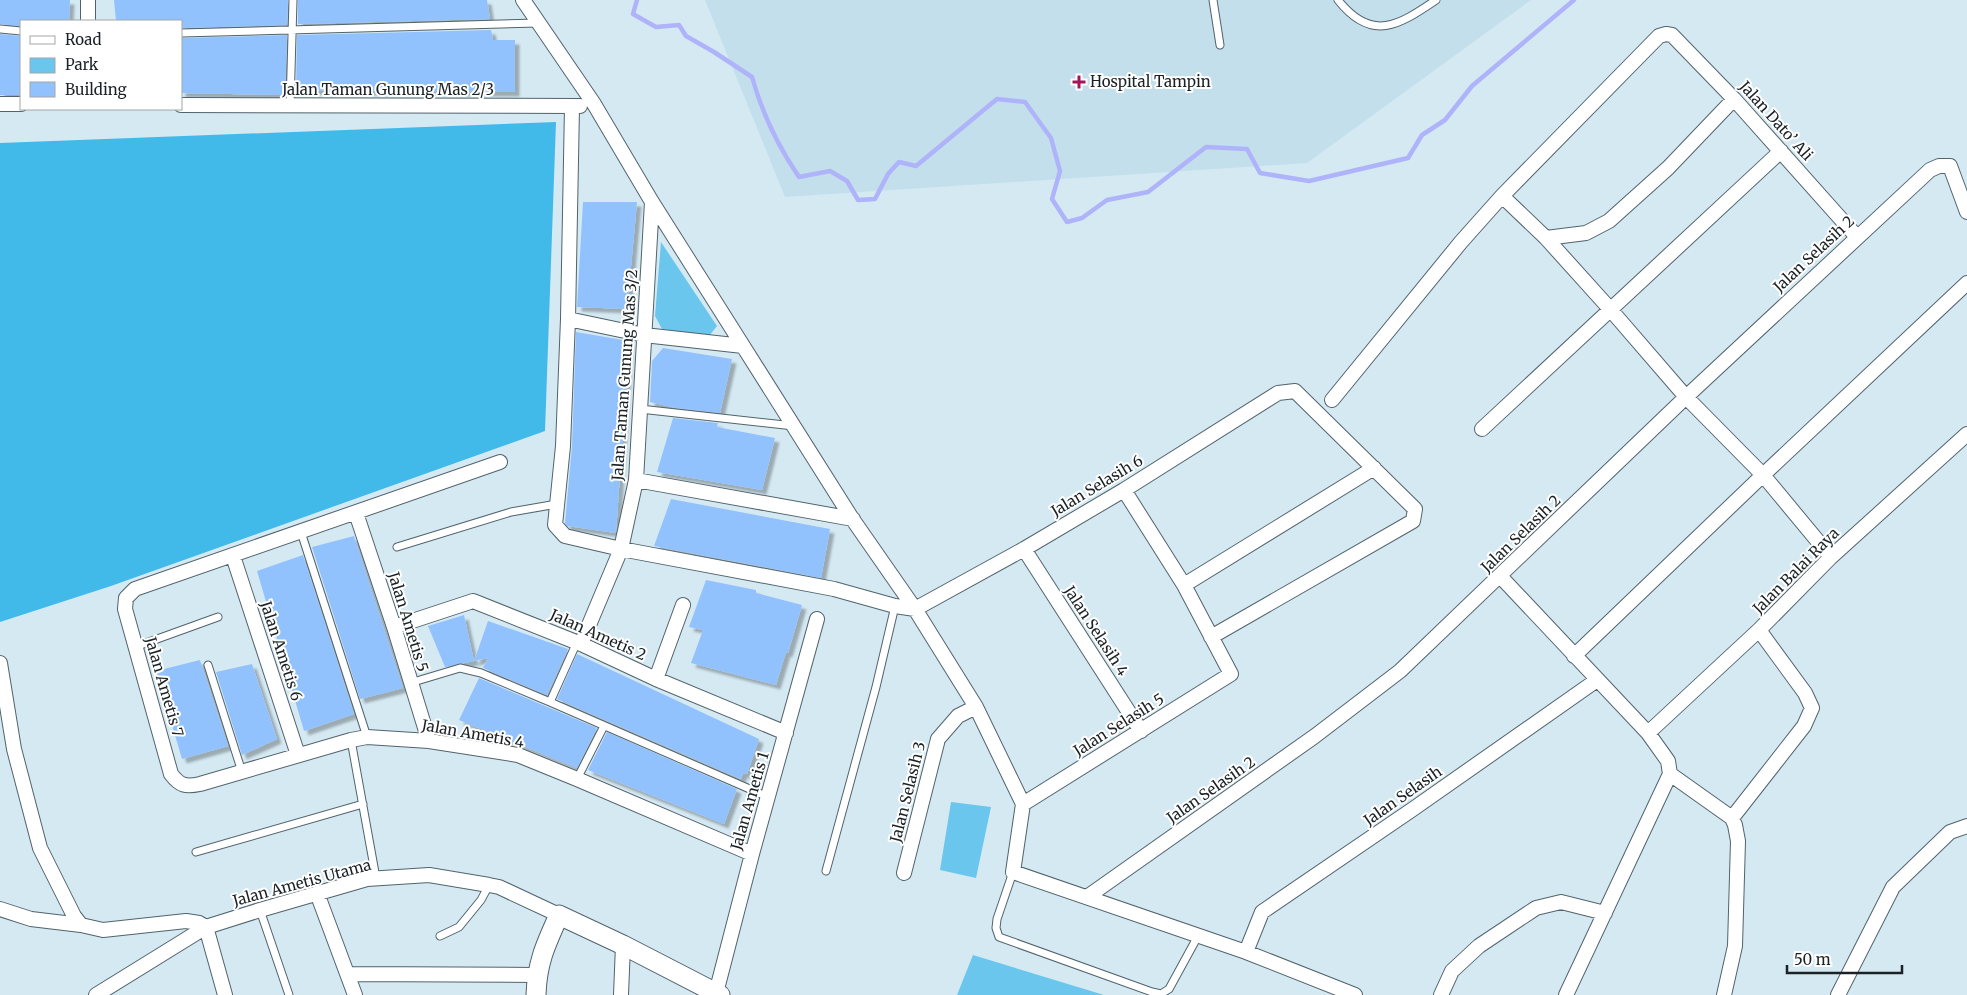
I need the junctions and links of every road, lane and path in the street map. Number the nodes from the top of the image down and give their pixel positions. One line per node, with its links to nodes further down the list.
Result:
1 (88, 0): 7 (street)
2 (293, 0): 11 (lane)
3 (523, 0): 8 (street)
4 (1213, 0): 13 (lane)
5 (1338, 0): 6 (lane)
6 (1436, 0)
7 (88, 20)
8 (539, 23): 11 (lane); 17 (street)
9 (0, 29): 10 (lane)
10 (20, 31)
11 (292, 31): 12 (lane); 19 (lane)
12 (182, 33)
13 (1220, 45)
14 (1734, 99): 21 (street, Jalan Dato’ Ali); 22 (street, Jalan Dato’ Ali); 26 (street)
15 (0, 104): 16 (street)
16 (20, 104)
17 (594, 104): 20 (street, Jalan Taman Gunung Mas 2/3); 23 (street)
18 (182, 105): 19 (street, Jalan Taman Gunung Mas 2/3)
19 (290, 106): 20 (street, Jalan Taman Gunung Mas 2/3)
20 (572, 106): 29 (street)
21 (1781, 151): 25 (street, Jalan Dato’ Ali); 28 (street)
22 (1502, 196): 26 (street); 33 (street)
23 (652, 202): 30 (street, Jalan Taman Gunung Mas 3/2); 31 (street)
24 (1967, 212): 25 (street, Jalan Selasih 2)
25 (1856, 237): 32 (street, Jalan Selasih 2)
26 (1546, 238): 28 (street)
27 (1967, 283): 40 (street)
28 (1610, 309): 32 (street); 36 (street)
29 (568, 319): 30 (street); 43 (street)
30 (644, 335): 31 (street); 34 (street, Jalan Taman Gunung Mas 3/2)
31 (743, 346): 35 (street)
32 (1686, 397): 40 (street); 52 (street, Jalan Selasih 2)
33 (1332, 400)
34 (640, 409): 35 (lane); 41 (street, Jalan Taman Gunung Mas 3/2)
35 (794, 426): 45 (street)
36 (1482, 429)
37 (1967, 434): 51 (street, Jalan Balai Raya)
38 (500, 462): 44 (street)
39 (1374, 468): 42 (street, Jalan Selasih 6); 53 (street); 61 (street)
40 (1763, 474): 51 (street); 64 (street)
41 (636, 480): 45 (street); 48 (street, Jalan Taman Gunung Mas 3/2)
42 (1124, 490): 49 (street, Jalan Selasih 6); 53 (street)
43 (557, 504): 47 (lane); 48 (street)
44 (356, 513): 46 (street); 59 (street, Jalan Ametis 5)
45 (853, 519): 56 (street)
46 (301, 532): 50 (street); 76 (lane)
47 (397, 547)
48 (622, 549): 55 (street); 62 (street, Jalan Taman Gunung Mas 3/2)
49 (1024, 549): 56 (street, Jalan Selasih 6); 73 (street, Jalan Selasih 4)
50 (233, 556): 63 (street, Jalan Ametis 7); 79 (street, Jalan Ametis 6)
51 (1831, 557): 60 (street, Jalan Balai Raya)
52 (1500, 576): 64 (street); 97 (street, Jalan Selasih 2)
53 (1184, 585): 61 (street)
54 (683, 605): 67 (street)
55 (895, 606): 56 (street); 91 (lane)
56 (915, 610): 71 (street)
57 (218, 617): 63 (lane)
58 (817, 619): 74 (street, Jalan Ametis 1)
59 (394, 627): 62 (street, Jalan Ametis 2); 69 (street, Jalan Ametis 5)
60 (1759, 630): 75 (street, Jalan Balai Raya); 87 (street)
61 (1211, 637): 73 (street, Jalan Selasih 5)
62 (579, 643): 67 (street, Jalan Ametis 2); 70 (lane)
63 (135, 647): 83 (street, Jalan Ametis 7)
64 (1574, 656): 68 (street)
65 (0, 663): 102 (street)
66 (208, 665): 80 (lane)
67 (656, 679): 74 (street, Jalan Ametis 2)
68 (1597, 680): 75 (street); 107 (street, Jalan Selasih)
69 (410, 683): 70 (lane); 78 (street, Jalan Ametis 5)
70 (550, 702): 72 (lane)
71 (976, 707): 86 (street); 93 (street, Jalan Selasih 3)
72 (604, 726): 82 (lane); 84 (lane)
73 (1140, 731): 86 (street, Jalan Selasih 5)
74 (786, 733): 84 (street, Jalan Ametis 1)
75 (1648, 733): 81 (street)
76 (368, 737): 77 (street, Jalan Ametis 4); 78 (street, Jalan Ametis 4)
77 (351, 740): 79 (street, Jalan Ametis 4); 85 (lane)
78 (429, 741): 82 (street, Jalan Ametis 4)
79 (298, 756): 80 (street, Jalan Ametis 4)
80 (242, 772): 83 (street, Jalan Ametis 4)
81 (1670, 774): 87 (street); 100 (street)
82 (577, 779): 90 (street, Jalan Ametis 4)
83 (177, 783)
84 (769, 797): 90 (street, Jalan Ametis 1)
85 (363, 804): 89 (lane); 94 (lane)
86 (1023, 804): 92 (street)
87 (1732, 818): 120 (street)
88 (1967, 826): 121 (street)
89 (196, 852)
90 (752, 854): 110 (street, Jalan Ametis 1)
91 (826, 871)
92 (1013, 872): 97 (street); 105 (lane)
93 (904, 873)
94 (376, 878): 95 (street, Jalan Ametis Utama); 96 (street, Jalan Ametis Utama)
95 (490, 885): 101 (street, Jalan Ametis Utama); 104 (lane)
96 (317, 893): 99 (street, Jalan Ametis Utama); 108 (street)
97 (1087, 897): 105 (street)
98 (0, 909): 102 (street)
99 (260, 910): 103 (street, Jalan Ametis Utama); 113 (lane)
100 (1606, 913): 118 (street); 119 (street)
101 (559, 915): 106 (street); 109 (street)
102 (81, 924): 103 (street)
103 (206, 927): 111 (street, Jalan Ametis Utama); 112 (street)
104 (440, 936)
105 (1198, 936): 107 (street)
106 (623, 945): 110 (street); 116 (street)
107 (1246, 952): 117 (street)
108 (348, 974): 109 (street); 114 (street)
109 (537, 975): 115 (street)
110 (709, 992)
111 (96, 995)
112 (225, 995)
113 (289, 995)
114 (354, 995)
115 (536, 995)
116 (621, 995)
117 (1355, 995)
118 (1441, 995)
119 (1566, 995)
120 (1724, 995)
121 (1838, 995)

